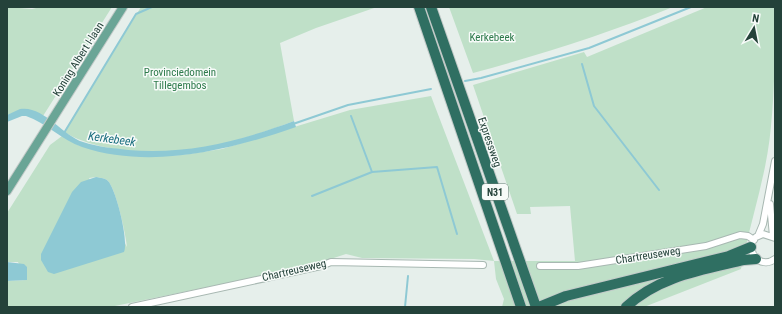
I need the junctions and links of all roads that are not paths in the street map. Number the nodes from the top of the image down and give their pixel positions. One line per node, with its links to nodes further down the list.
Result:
1 (123, 7): 6 (main road, Koning Albert I-laan)
2 (418, 7): 16 (highway, N31)
3 (432, 7): 14 (highway, Expressweg / N31)
4 (775, 161): 5 (street)
5 (774, 168): 7 (street)
6 (7, 191)
7 (769, 196): 8 (street); 9 (street)
8 (774, 237): 9 (street, Chartreuseweg)
9 (754, 241): 10 (street); 13 (street, Chartreuseweg); 14 (highway)
10 (756, 258): 11 (street); 17 (highway)
11 (773, 262)
12 (484, 265): 15 (street, Chartreuseweg)
13 (540, 266)
14 (540, 306)
15 (132, 307)
16 (521, 307)
17 (626, 307)

